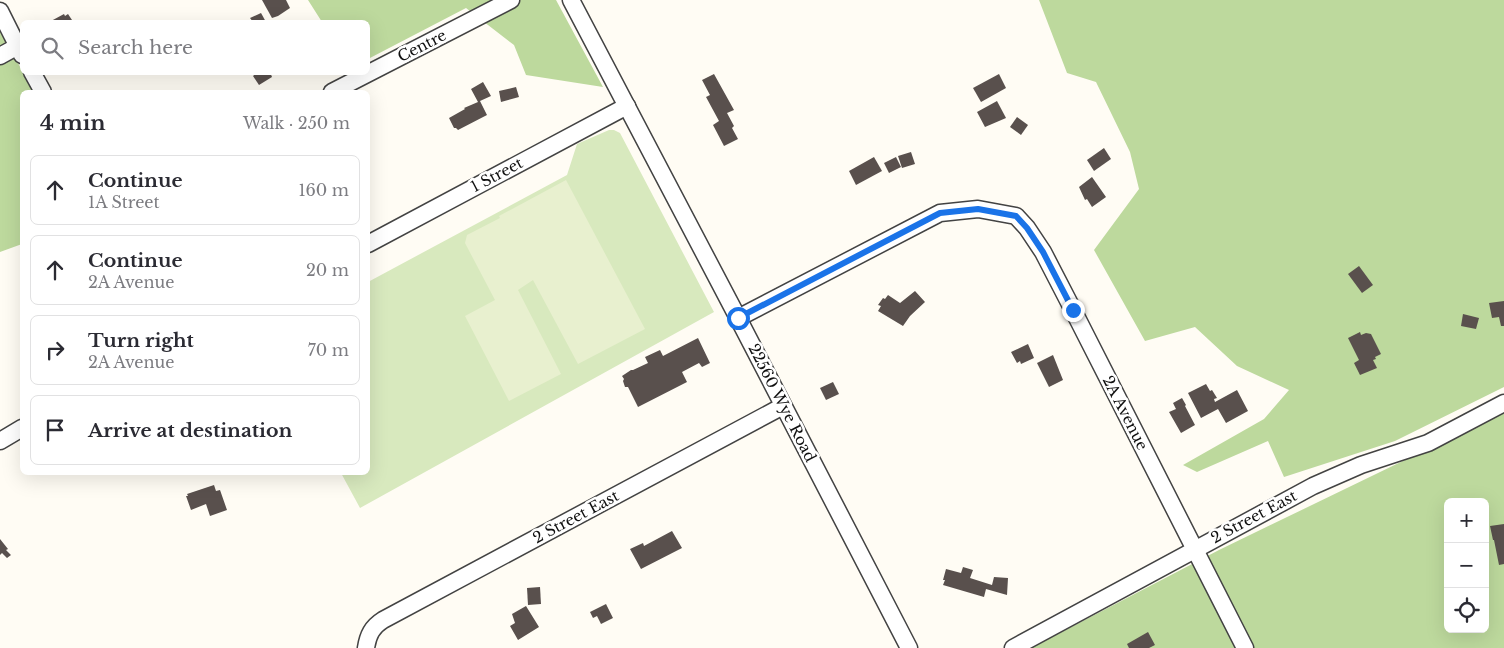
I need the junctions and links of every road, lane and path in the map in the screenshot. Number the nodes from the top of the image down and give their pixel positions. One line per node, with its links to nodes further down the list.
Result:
1 (511, 0): 6 (street, Centre)
2 (570, 0): 11 (street, 22560 Wye Road)
3 (0, 10): 4 (street)
4 (20, 50): 5 (street)
5 (0, 56)
6 (370, 72)
7 (34, 75): 9 (street)
8 (365, 75): 10 (street, Centre)
9 (42, 90)
10 (336, 90)
11 (626, 106): 12 (street, 1 Street); 13 (street, 22560 Wye Road)
12 (370, 243)
13 (738, 318): 15 (street, 22560 Wye Road); 18 (street, 2A Avenue)
14 (1504, 404): 18 (street, 2 Street East)
15 (783, 406): 19 (street, 2 Street East); 20 (street, 22560 Wye Road)
16 (20, 429): 17 (street)
17 (0, 441)
18 (1194, 549): 21 (street, 2 Street East); 22 (street, 2A Avenue)
19 (366, 648)
20 (908, 648)
21 (1013, 648)
22 (1245, 648)

